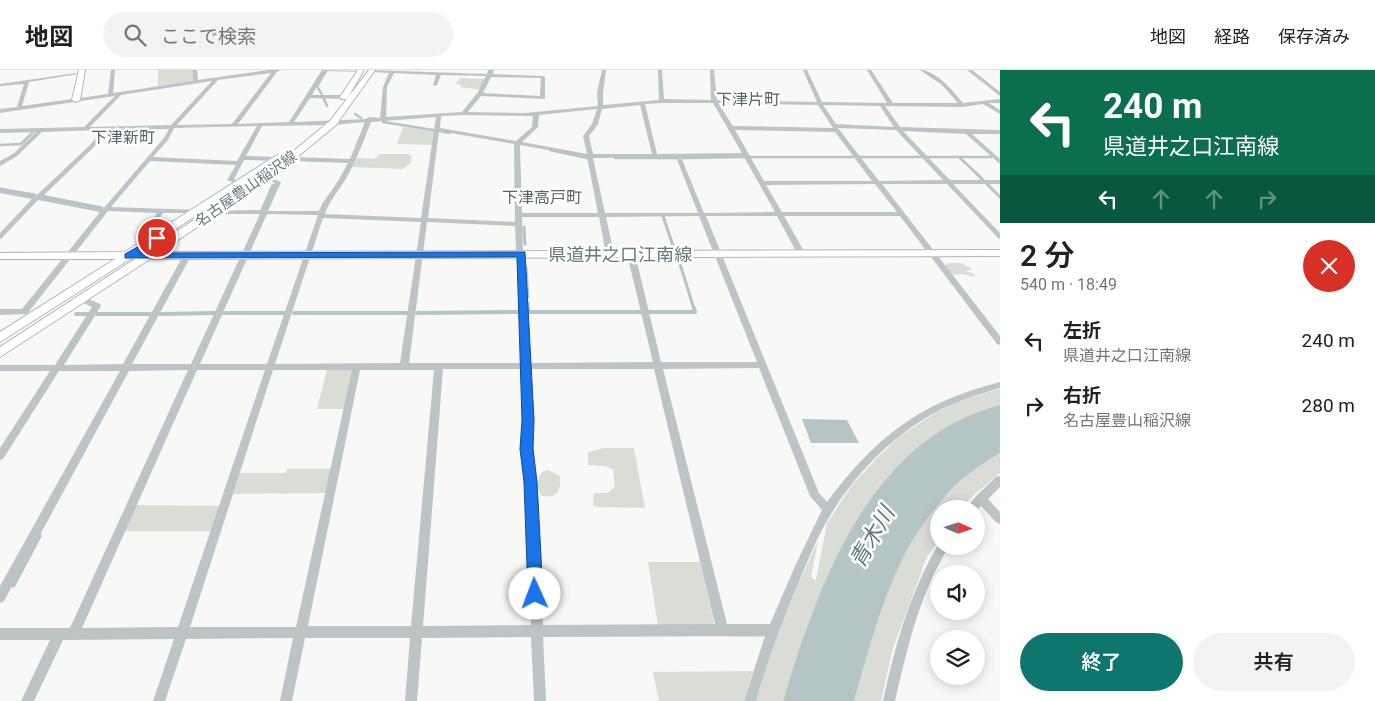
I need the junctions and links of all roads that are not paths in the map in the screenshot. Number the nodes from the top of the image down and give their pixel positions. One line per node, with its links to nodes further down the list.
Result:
1 (114, 70): 28 (street)
2 (195, 70): 22 (street)
3 (279, 70): 12 (street)
4 (325, 70): 13 (street); 29 (street)
5 (604, 70): 42 (street)
6 (660, 70): 33 (street)
7 (712, 70): 32 (street)
8 (805, 70): 36 (street)
9 (868, 70): 38 (street)
10 (922, 70): 40 (street)
11 (969, 70): 27 (street)
12 (275, 71): 16 (street); 54 (street)
13 (366, 71): 14 (street); 30 (main road, 名古屋豊山稲沢線); 51 (main road, 名古屋豊山稲沢線)
14 (393, 71): 17 (street); 48 (street)
15 (79, 72): 21 (street); 31 (main road)
16 (246, 72): 20 (street)
17 (443, 72): 18 (street); 24 (street)
18 (490, 72): 19 (street); 26 (street)
19 (541, 73): 26 (street)
20 (217, 79): 22 (street); 55 (street)
21 (24, 81): 23 (street); 41 (street)
22 (196, 82): 25 (street)
23 (0, 85)
24 (435, 85)
25 (120, 94): 28 (street); 59 (street)
26 (479, 94): 45 (street)
27 (1000, 94)
28 (110, 95): 31 (street)
29 (308, 96): 30 (street); 52 (street)
30 (344, 97): 50 (main road, 名古屋豊山稲沢線)
31 (76, 100): 41 (street)
32 (714, 100): 33 (street); 36 (street); 57 (street)
33 (662, 101): 35 (street)
34 (1000, 101): 39 (street)
35 (642, 102): 42 (street); 69 (street)
36 (819, 102): 37 (street); 58 (street)
37 (880, 104): 38 (street); 61 (street)
38 (891, 104): 40 (street)
39 (985, 104): 40 (street); 44 (street)
40 (962, 105)
41 (19, 108): 43 (street)
42 (600, 108): 47 (street); 68 (street)
43 (0, 111)
44 (1000, 112)
45 (464, 113): 46 (street); 47 (street)
46 (439, 114): 48 (street); 60 (street)
47 (536, 115): 66 (street)
48 (383, 118): 49 (street)
49 (369, 120): 51 (street); 75 (street)
50 (322, 122): 51 (street); 52 (street); 72 (main road, 名古屋豊山稲沢線)
51 (333, 122): 73 (main road, 名古屋豊山稲沢線)
52 (291, 123): 53 (street)
53 (261, 124): 54 (street); 74 (street)
54 (234, 125): 55 (street)
55 (174, 126): 56 (street); 71 (street)
56 (108, 128): 59 (street); 85 (street)
57 (731, 128): 58 (street); 67 (street)
58 (835, 128): 61 (street); 81 (street)
59 (84, 129): 62 (street)
60 (437, 129): 66 (street); 97 (street)
61 (898, 129): 64 (street); 82 (street)
62 (41, 130): 63 (street); 77 (street)
63 (0, 131)
64 (967, 132): 65 (street); 76 (street)
65 (1000, 132)
66 (518, 142): 68 (street); 94 (street)
67 (746, 155): 70 (street); 80 (street)
68 (589, 156): 69 (street); 95 (street)
69 (655, 156): 70 (street)
70 (678, 156): 96 (street)
71 (148, 159): 74 (street); 86 (street)
72 (278, 159): 74 (street); 83 (main road, 名古屋豊山稲沢線)
73 (291, 159): 75 (street); 78 (main road, 名古屋豊山稲沢線)
74 (241, 160): 83 (street)
75 (352, 161): 91 (street)
76 (1000, 162)
77 (0, 164)
78 (267, 178): 89 (main road, 名古屋豊山稲沢線); 90 (street)
79 (1000, 182): 82 (street)
80 (762, 183): 81 (street); 92 (street)
81 (877, 183): 82 (street); 93 (street)
82 (949, 183): 100 (street)
83 (242, 184): 88 (main road, 名古屋豊山稲沢線)
84 (0, 191): 85 (street)
85 (37, 198): 86 (street); 99 (street)
86 (105, 210): 87 (street); 111 (street)
87 (161, 211): 88 (street); 101 (street)
88 (199, 212): 112 (main road, 名古屋豊山稲沢線)
89 (214, 212): 90 (street); 113 (main road, 名古屋豊山稲沢線)
90 (264, 212): 91 (street); 115 (street)
91 (322, 214): 97 (street); 116 (street)
92 (779, 214): 93 (street); 96 (street); 102 (street)
93 (901, 214): 103 (street)
94 (518, 215): 95 (street); 98 (street)
95 (602, 215): 96 (street); 106 (street)
96 (702, 215): 108 (street)
97 (425, 221): 98 (street); 109 (street)
98 (518, 224): 105 (street)
99 (0, 237)
100 (1000, 237)
101 (142, 239)
102 (801, 253): 103 (main road, 県道井之口江南線); 108 (main road, 県道井之口江南線)
103 (931, 253): 104 (main road, 県道井之口江南線); 120 (street)
104 (1000, 253)
105 (520, 254): 106 (main road, 県道井之口江南線); 109 (main road, 県道井之口江南線); 126 (street)
106 (610, 254): 107 (main road, 県道井之口江南線)
107 (632, 254): 108 (main road, 県道井之口江南線); 127 (street)
108 (718, 254): 122 (street)
109 (421, 255): 116 (main road, 県道井之口江南線); 124 (street)
110 (0, 256): 111 (main road, 県道井之口江南線)
111 (68, 256): 112 (main road, 県道井之口江南線); 118 (street)
112 (129, 256): 113 (main road, 県道井之口江南線); 119 (main road, 名古屋豊山稲沢線)
113 (147, 256): 114 (main road, 県道井之口江南線); 117 (main road, 名古屋豊山稲沢線)
114 (188, 256): 115 (main road, 県道井之口江南線); 132 (street)
115 (244, 256): 116 (main road, 県道井之口江南線); 128 (street)
116 (307, 256): 129 (street)
117 (82, 299): 121 (main road, 名古屋豊山稲沢線); 131 (street)
118 (0, 312)
119 (0, 338)
120 (1000, 342)
121 (0, 353)
122 (762, 365): 127 (street); 137 (street)
123 (357, 366): 124 (street); 129 (street); 145 (street)
124 (404, 366): 125 (street)
125 (439, 366): 126 (street); 143 (street)
126 (526, 366): 127 (street); 144 (street)
127 (658, 366): 141 (street)
128 (195, 367): 129 (street); 132 (street); 148 (street)
129 (270, 367): 149 (street)
130 (0, 368): 131 (street)
131 (57, 368): 132 (street); 134 (street)
132 (126, 368): 140 (street)
133 (1000, 386): 137 (street)
134 (0, 456)
135 (1000, 480): 136 (street)
136 (981, 498): 138 (street)
137 (828, 510): 142 (street)
138 (1000, 519)
139 (938, 555): 156 (street)
140 (0, 597)
141 (722, 630): 142 (street); 144 (street)
142 (773, 630): 155 (street)
143 (417, 632): 144 (street); 145 (street); 153 (street)
144 (537, 632): 154 (street)
145 (301, 633): 149 (street); 152 (street)
146 (0, 634): 147 (street)
147 (59, 634): 148 (street); 150 (street)
148 (73, 634): 149 (street)
149 (182, 634): 151 (street)
150 (27, 701)
151 (159, 701)
152 (286, 701)
153 (411, 701)
154 (540, 701)
155 (750, 701)
156 (889, 701)

